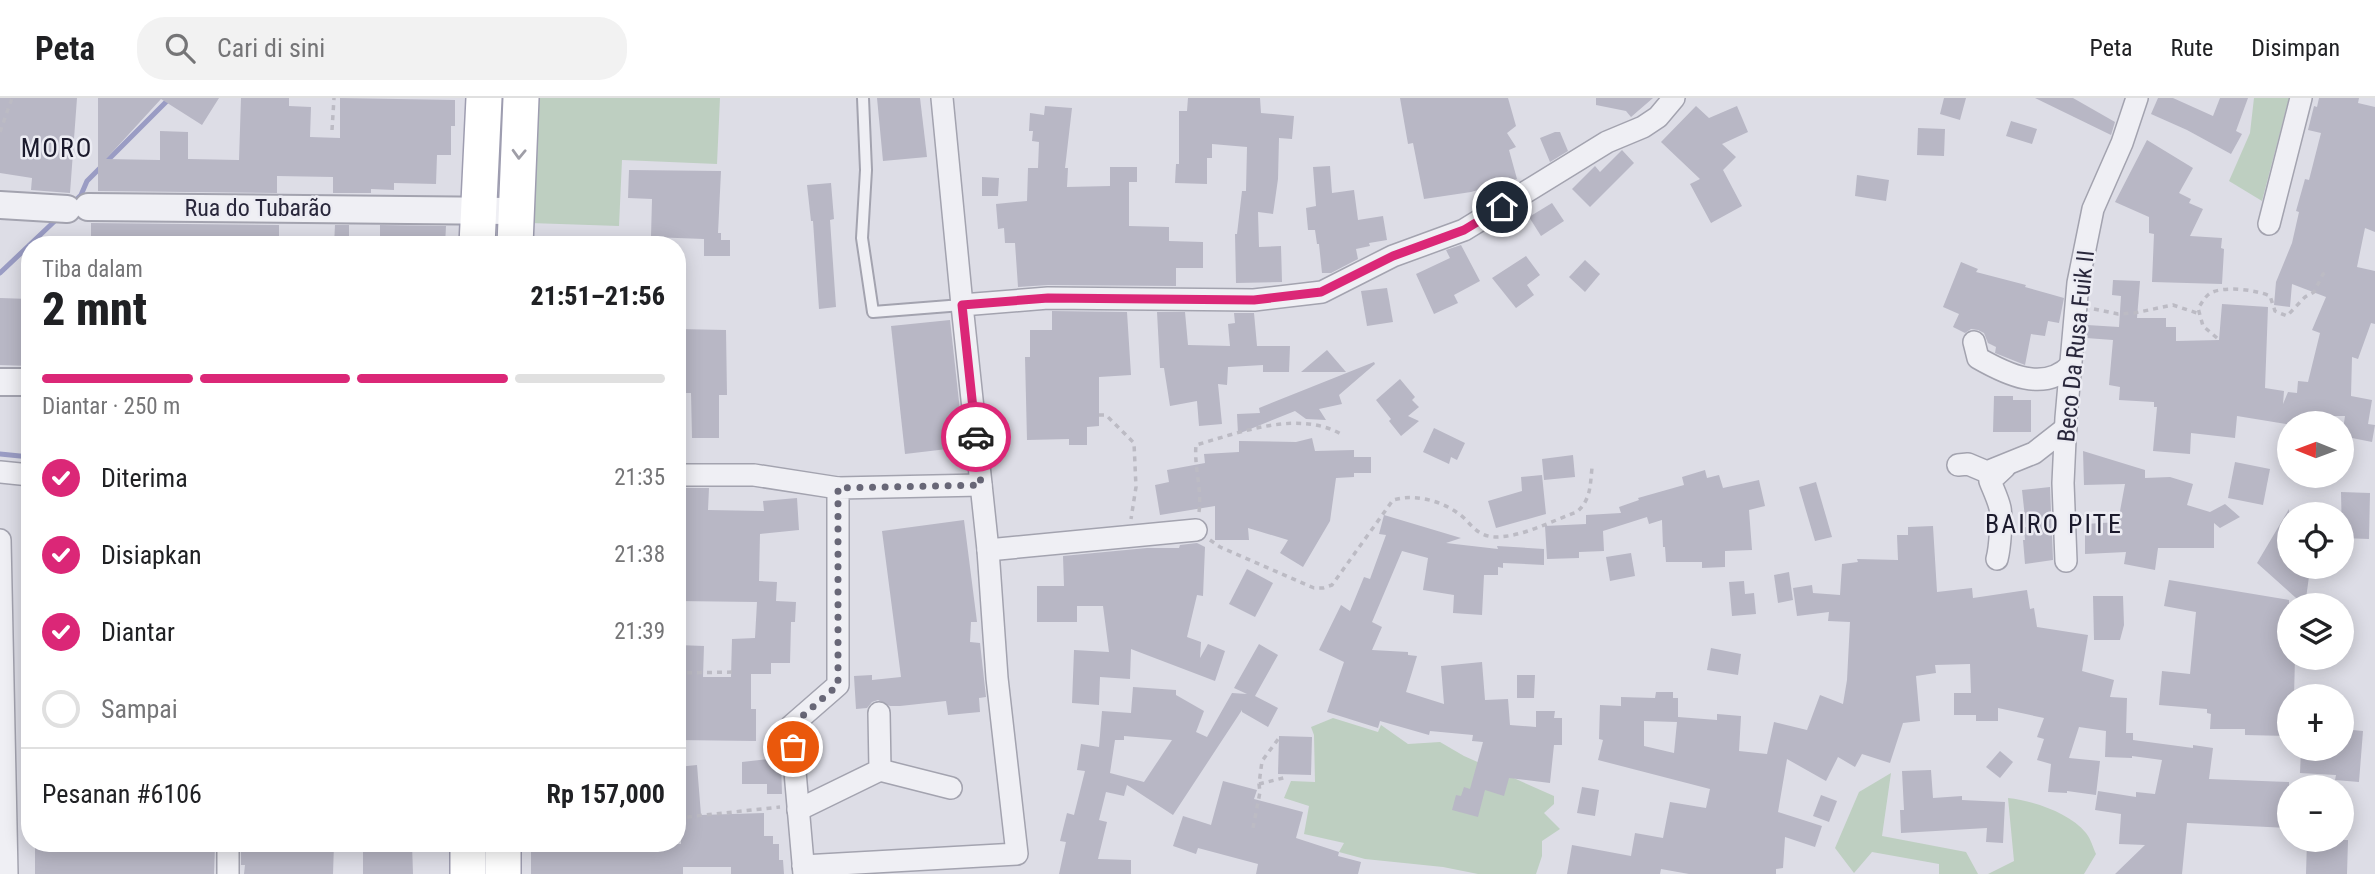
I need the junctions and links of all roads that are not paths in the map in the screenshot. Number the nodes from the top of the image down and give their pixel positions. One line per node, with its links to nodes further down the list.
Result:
1 (484, 98): 9 (main road)
2 (521, 98): 10 (main road, one-way to 10)
3 (863, 98): 14 (lane)
4 (942, 98): 14 (street)
5 (1674, 98): 14 (street)
6 (2137, 98): 16 (street, Beco Da Rusa Fuik II)
7 (2301, 98): 11 (street)
8 (0, 205): 9 (street, Rua do Tubarão)
9 (477, 209): 10 (street, Rua do Tubarão); 12 (main road)
10 (516, 211): 13 (main road)
11 (2269, 224)
12 (477, 236)
13 (515, 236)
14 (962, 305): 26 (street)
15 (1974, 342): 17 (street)
16 (2071, 365): 17 (street); 20 (street, Beco Da Rusa Fuik II)
17 (2046, 379): 20 (street)
18 (0, 382): 19 (street)
19 (21, 382)
20 (2067, 419): 21 (street); 32 (street, Beco Da Rusa Fuik II)
21 (2012, 461): 22 (street); 31 (street)
22 (1958, 465)
23 (0, 472): 24 (street)
24 (21, 474)
25 (686, 475): 27 (street)
26 (981, 485): 27 (street); 30 (street)
27 (838, 488): 37 (street)
28 (1196, 530): 30 (street)
29 (0, 540): 33 (street)
30 (988, 550): 41 (street)
31 (1997, 559)
32 (2066, 561)
33 (1, 629): 43 (street)
34 (879, 713): 35 (street)
35 (880, 770): 36 (street); 37 (street)
36 (951, 788)
37 (792, 808): 42 (street)
38 (228, 852): 44 (street)
39 (468, 852): 45 (main road)
40 (503, 852): 46 (main road)
41 (1019, 864): 42 (street)
42 (803, 870)
43 (6, 874)
44 (228, 874)
45 (468, 874)
46 (503, 874)

